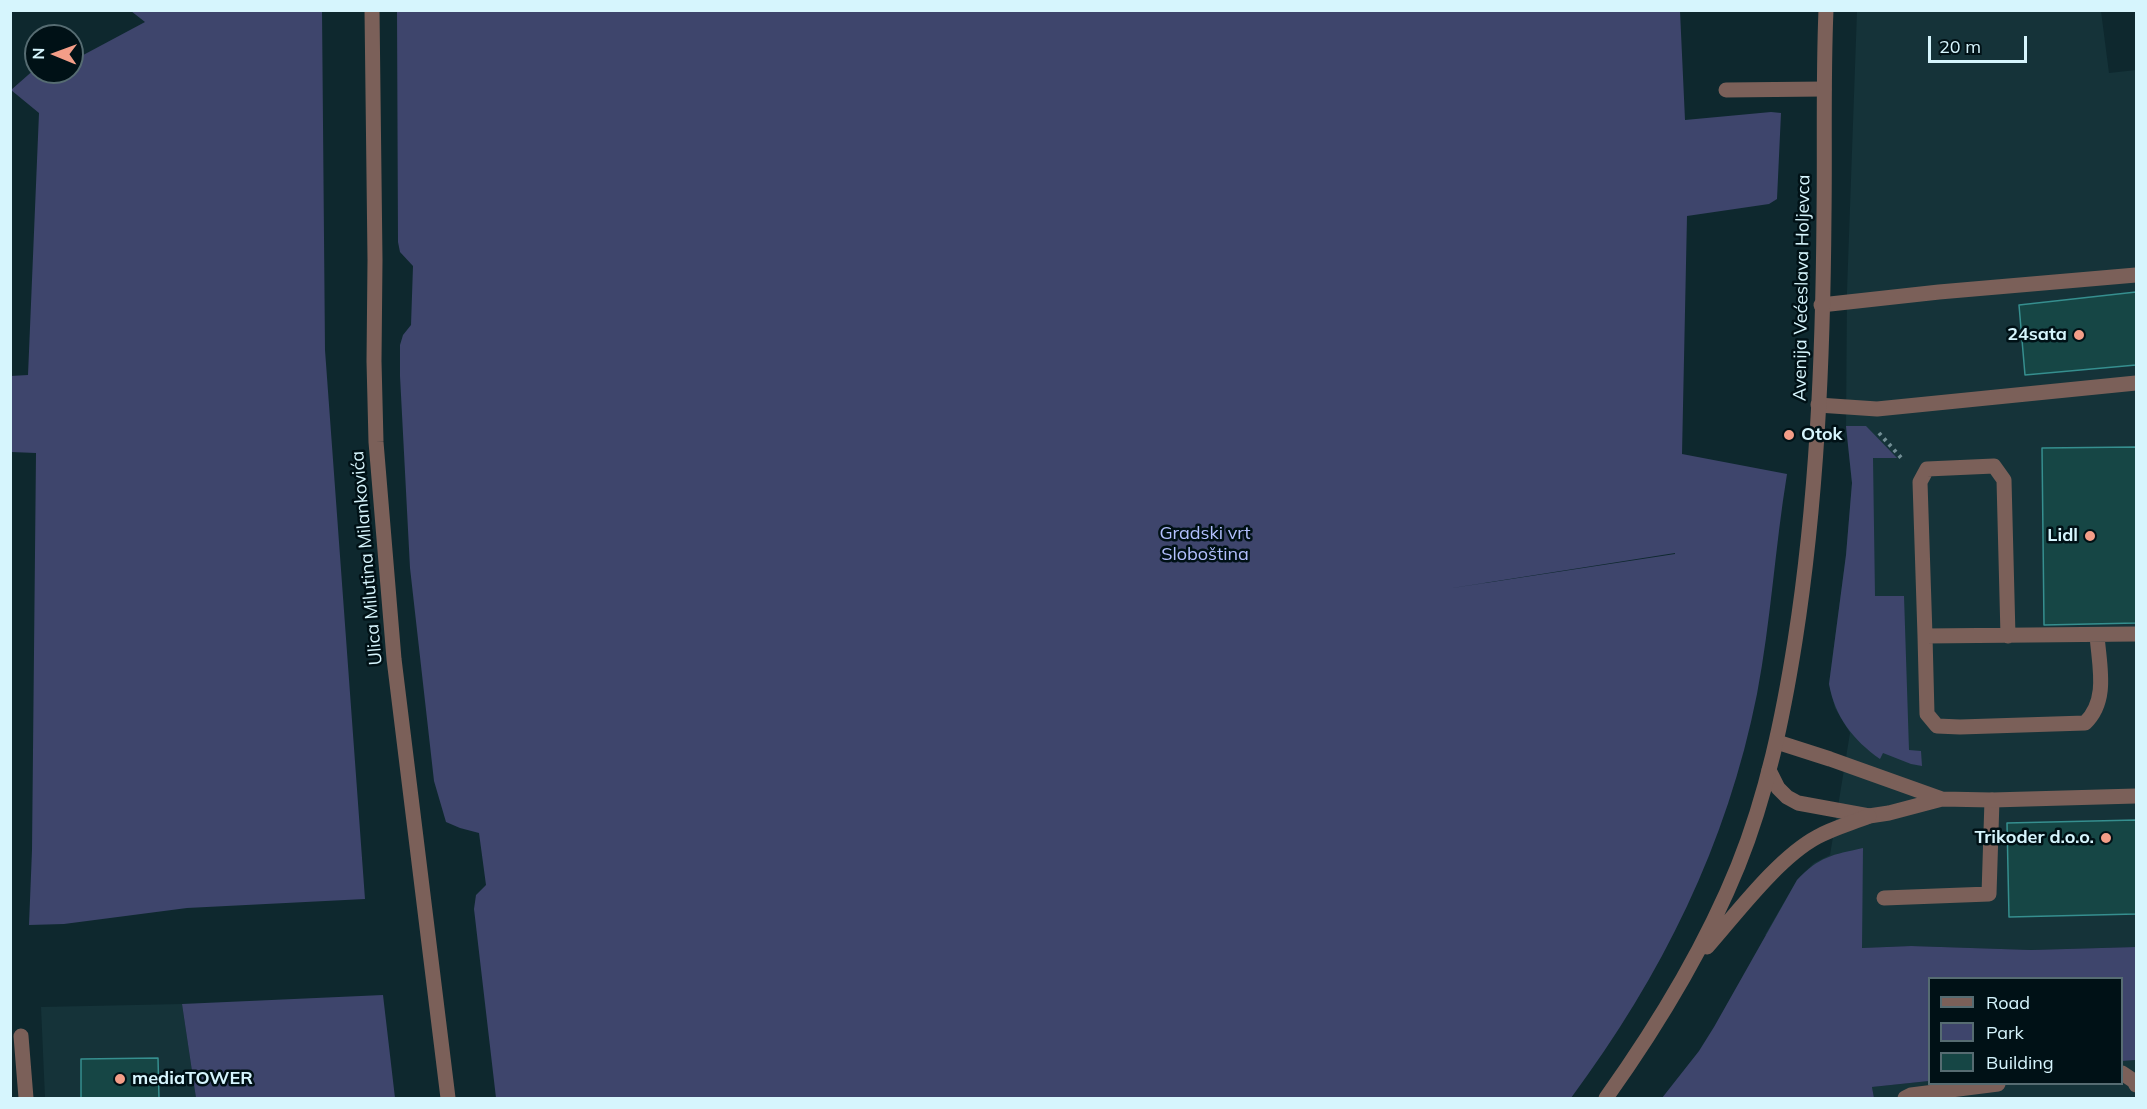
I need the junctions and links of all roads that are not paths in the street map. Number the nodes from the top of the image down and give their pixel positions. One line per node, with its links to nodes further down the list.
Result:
1 (372, 10): 26 (street, Ulica Milutina Milankovića)
2 (1826, 10): 3 (street, Avenija Većeslava Holjevca)
3 (1824, 89): 4 (street); 6 (street, Avenija Većeslava Holjevca)
4 (1726, 90)
5 (2136, 275): 6 (street)
6 (1821, 305): 8 (street, Avenija Većeslava Holjevca)
7 (2136, 383): 8 (street)
8 (1818, 405): 13 (street, Avenija Većeslava Holjevca)
9 (2136, 634): 10 (street)
10 (2097, 635): 11 (street); 12 (street)
11 (1925, 636): 12 (street); 12 (street)
12 (2008, 636)
13 (1777, 742): 14 (street, Avenija Većeslava Holjevca); 16 (street)
14 (1769, 770): 18 (street); 20 (street, Avenija Većeslava Holjevca)
15 (2136, 796): 17 (street)
16 (1942, 799): 17 (street); 18 (street)
17 (1992, 800): 19 (street)
18 (1869, 816): 20 (street)
19 (1884, 898)
20 (1693, 962): 27 (street, Avenija Većeslava Holjevca)
21 (21, 1036): 25 (street)
22 (2123, 1074): 24 (street)
23 (1984, 1085): 28 (street)
24 (2136, 1085)
25 (26, 1098)
26 (448, 1098)
27 (1606, 1098)
28 (1905, 1098)

